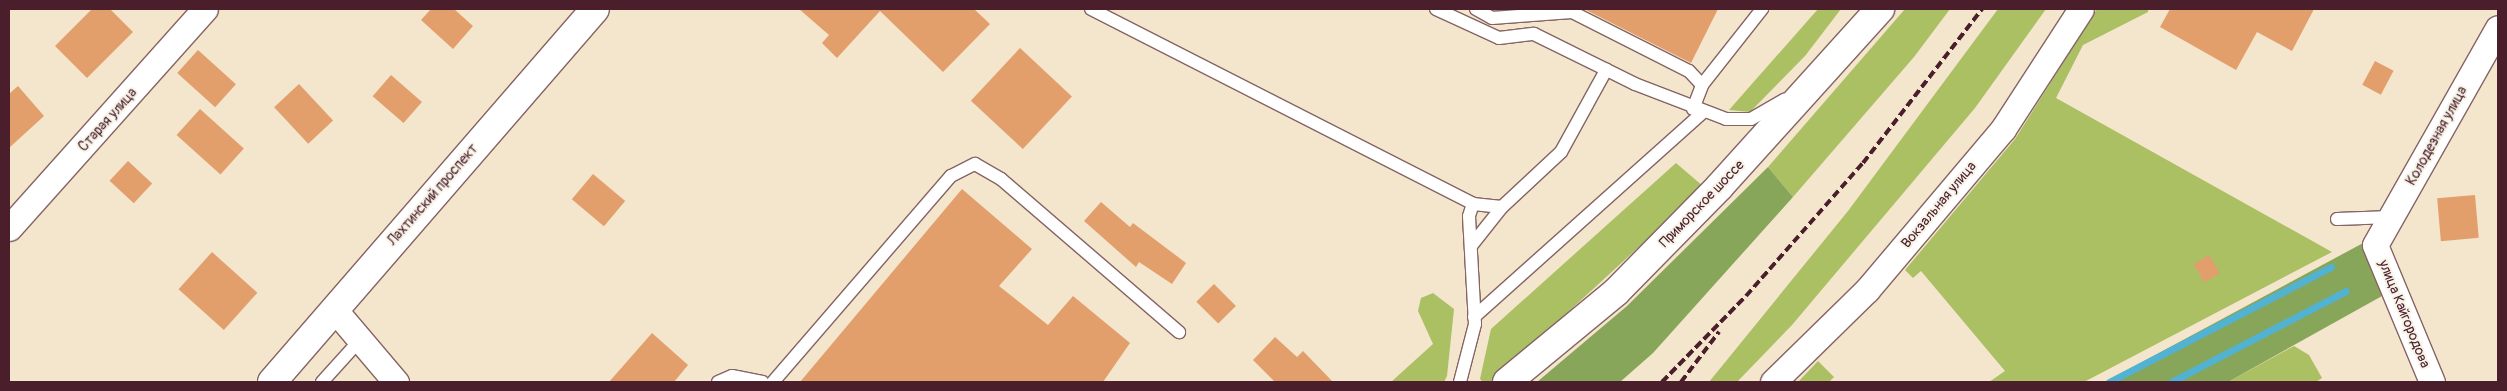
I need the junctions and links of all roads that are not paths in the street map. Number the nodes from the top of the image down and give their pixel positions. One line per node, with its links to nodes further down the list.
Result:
1 (205, 9): 17 (street, Старая улица)
2 (595, 9): 20 (main road, Лахтинский проспект)
3 (1091, 9): 13 (lane)
4 (1436, 9): 10 (lane)
5 (1476, 9): 11 (lane)
6 (1762, 9): 11 (lane)
7 (2081, 9): 32 (street, Вокзальная улица)
8 (1876, 15): 12 (lane); 31 (main road, Приморское шоссе)
9 (2498, 28): 15 (street, Колодезная улица)
10 (1606, 70): 12 (lane); 14 (lane)
11 (1702, 84): 12 (lane)
12 (1698, 110): 21 (lane)
13 (1473, 204): 14 (lane); 19 (lane)
14 (1502, 207): 19 (lane)
15 (2392, 217): 16 (lane); 18 (street, Колодезная улица)
16 (2337, 220)
17 (9, 228)
18 (2376, 245): 33 (street, улица Кайгородова)
19 (1471, 246): 21 (lane)
20 (334, 309): 23 (street); 24 (main road, Лахтинский проспект)
21 (1474, 317): 30 (lane)
22 (1179, 332): 29 (lane)
23 (360, 340): 25 (lane); 26 (street)
24 (272, 382)
25 (322, 382)
26 (396, 382)
27 (718, 382): 28 (lane)
28 (762, 382)
29 (773, 382)
30 (1460, 382)
31 (1507, 382)
32 (1773, 382)
33 (2432, 382)

